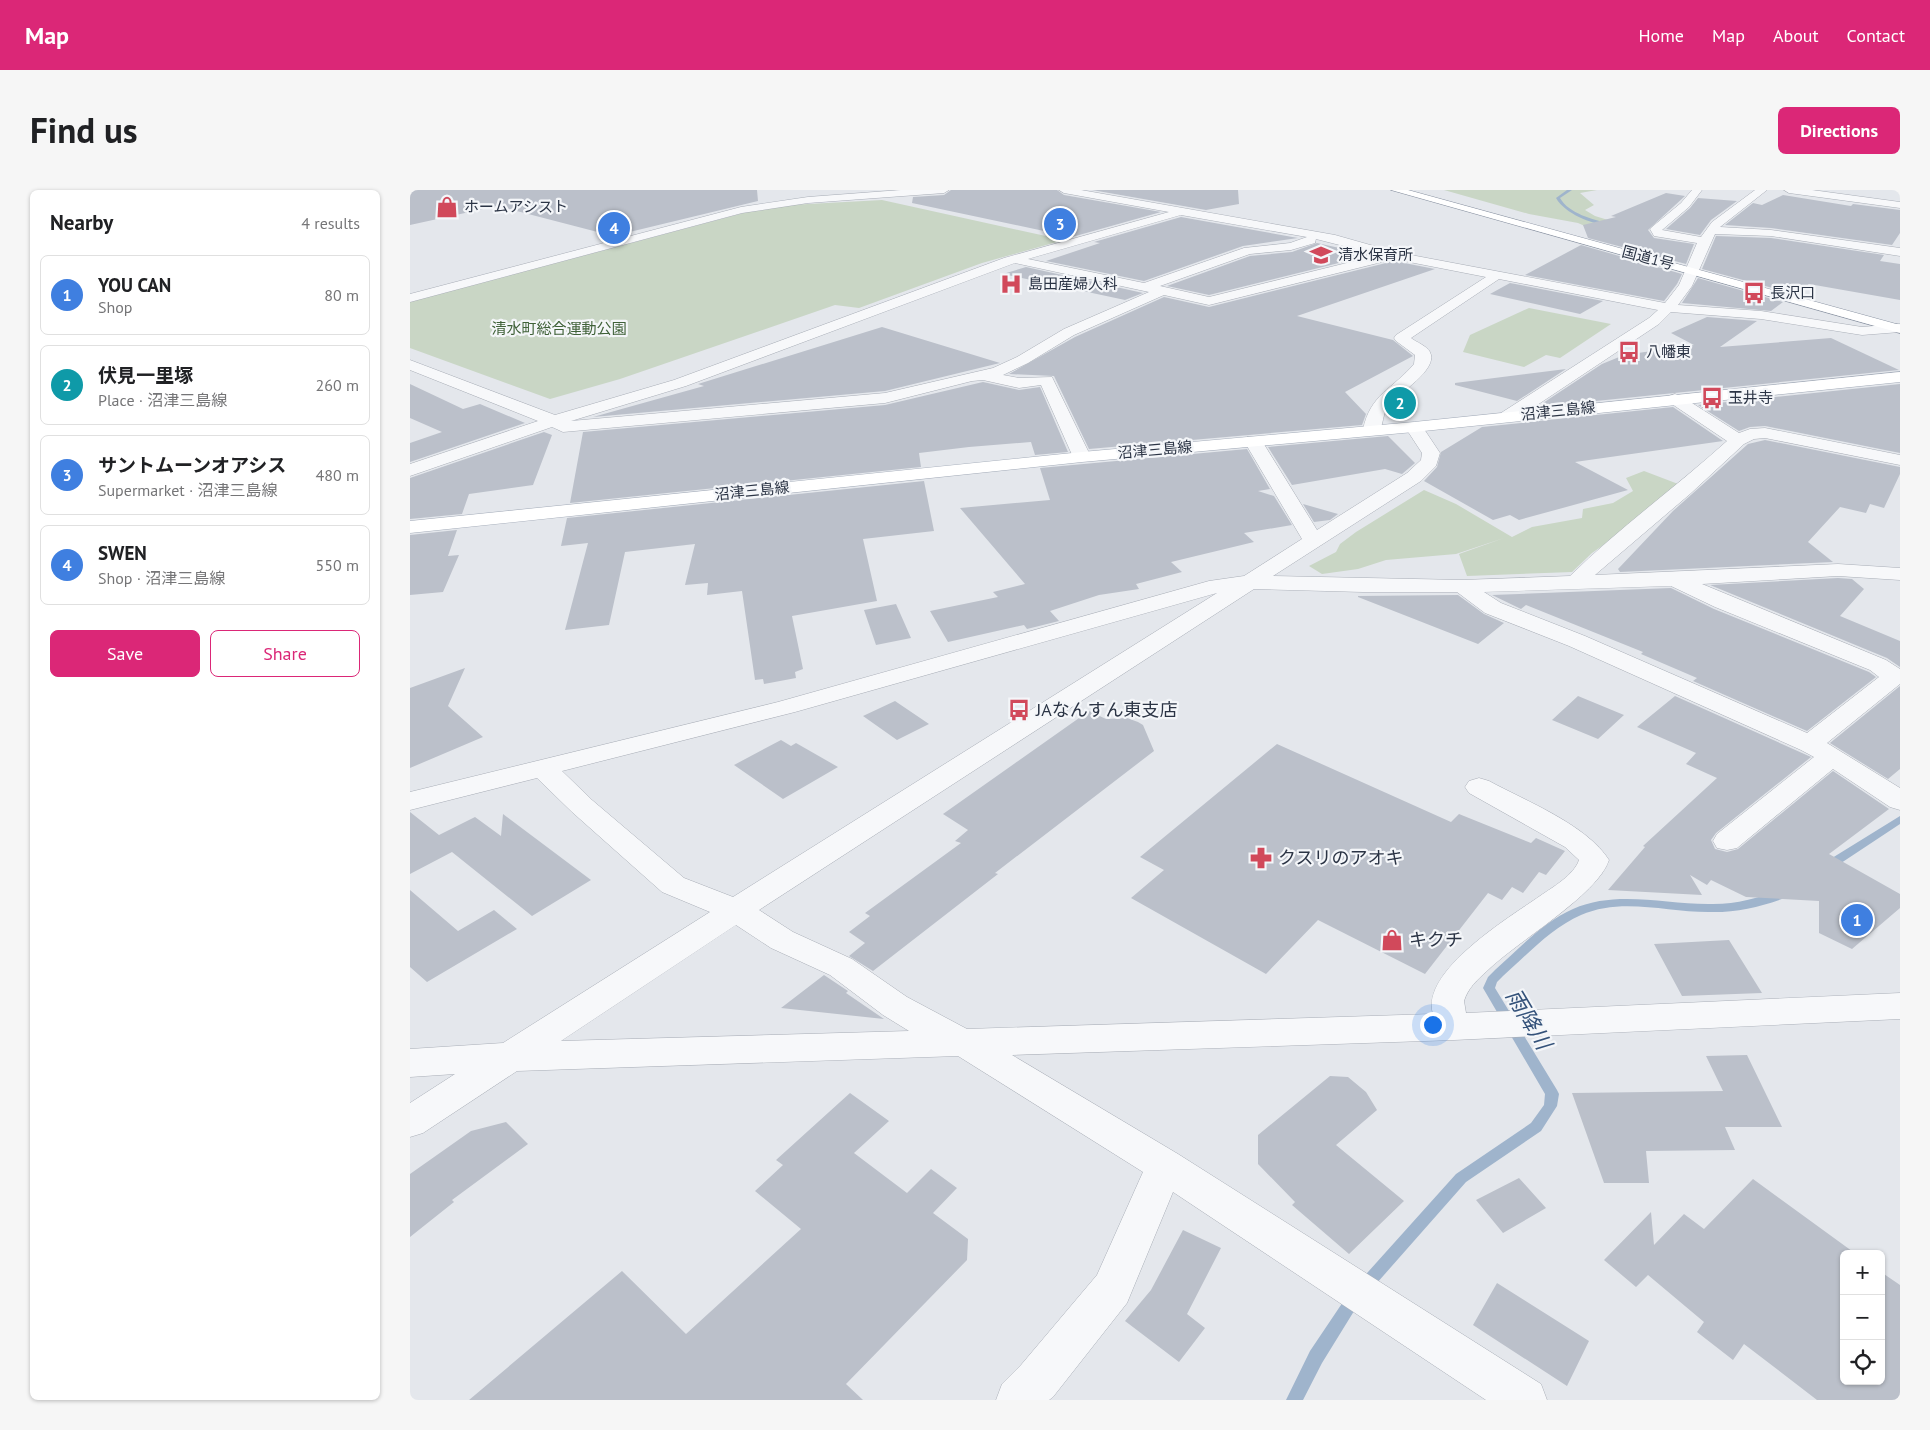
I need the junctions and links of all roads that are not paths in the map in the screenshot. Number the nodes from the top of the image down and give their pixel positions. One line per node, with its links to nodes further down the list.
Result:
1 (944, 190): 19 (street)
2 (1064, 190): 9 (street)
3 (1396, 190): 16 (main road, 国道1号)
4 (1418, 190): 16 (main road, 国道1号)
5 (1696, 190): 12 (street)
6 (1762, 190): 10 (street)
7 (1789, 190): 8 (street)
8 (1900, 205)
9 (1188, 212): 11 (street); 15 (street)
10 (1712, 230): 12 (street); 13 (street)
11 (1322, 236): 14 (street); 18 (street)
12 (1704, 240): 16 (street)
13 (1900, 252)
14 (1394, 255): 17 (street); 18 (street)
15 (1008, 261): 18 (street); 27 (street)
16 (1692, 266): 20 (street); 21 (main road, 国道1号)
17 (1497, 275): 20 (street); 29 (street)
18 (1154, 289): 23 (street)
19 (410, 298)
20 (1668, 308): 21 (street); 26 (street)
21 (1899, 326)
22 (410, 365): 27 (street)
23 (988, 376): 27 (street); 32 (street)
24 (1900, 376): 25 (main road, 沼津三島線)
25 (1675, 399): 26 (main road, 沼津三島線); 30 (street)
26 (1507, 417): 28 (main road, 沼津三島線)
27 (554, 421): 34 (street)
28 (1414, 427): 29 (main road, 沼津三島線); 36 (street)
29 (1372, 430): 31 (main road, 沼津三島線)
30 (1738, 440): 33 (street); 39 (street)
31 (1253, 442): 32 (main road, 沼津三島線); 36 (street)
32 (1082, 457): 35 (main road, 沼津三島線)
33 (1900, 460)
34 (413, 468)
35 (410, 527)
36 (1313, 541): 40 (street)
37 (1900, 574): 38 (street)
38 (1676, 579): 39 (street); 42 (street)
39 (1577, 581): 41 (street)
40 (1248, 582): 41 (street); 43 (street); 48 (street)
41 (1462, 586): 42 (street)
42 (1821, 750): 46 (street); 47 (street)
43 (543, 768): 45 (street); 48 (street)
44 (1479, 787): 50 (street)
45 (410, 801)
46 (1900, 801)
47 (1727, 841)
48 (736, 910): 51 (street); 52 (street)
49 (1900, 1006): 50 (street)
50 (1454, 1027): 51 (street)
51 (966, 1044): 52 (street); 55 (street)
52 (509, 1058): 53 (street); 54 (street)
53 (410, 1063)
54 (410, 1122)
55 (1165, 1166): 56 (street); 57 (street)
56 (1018, 1400)
57 (1525, 1400)

